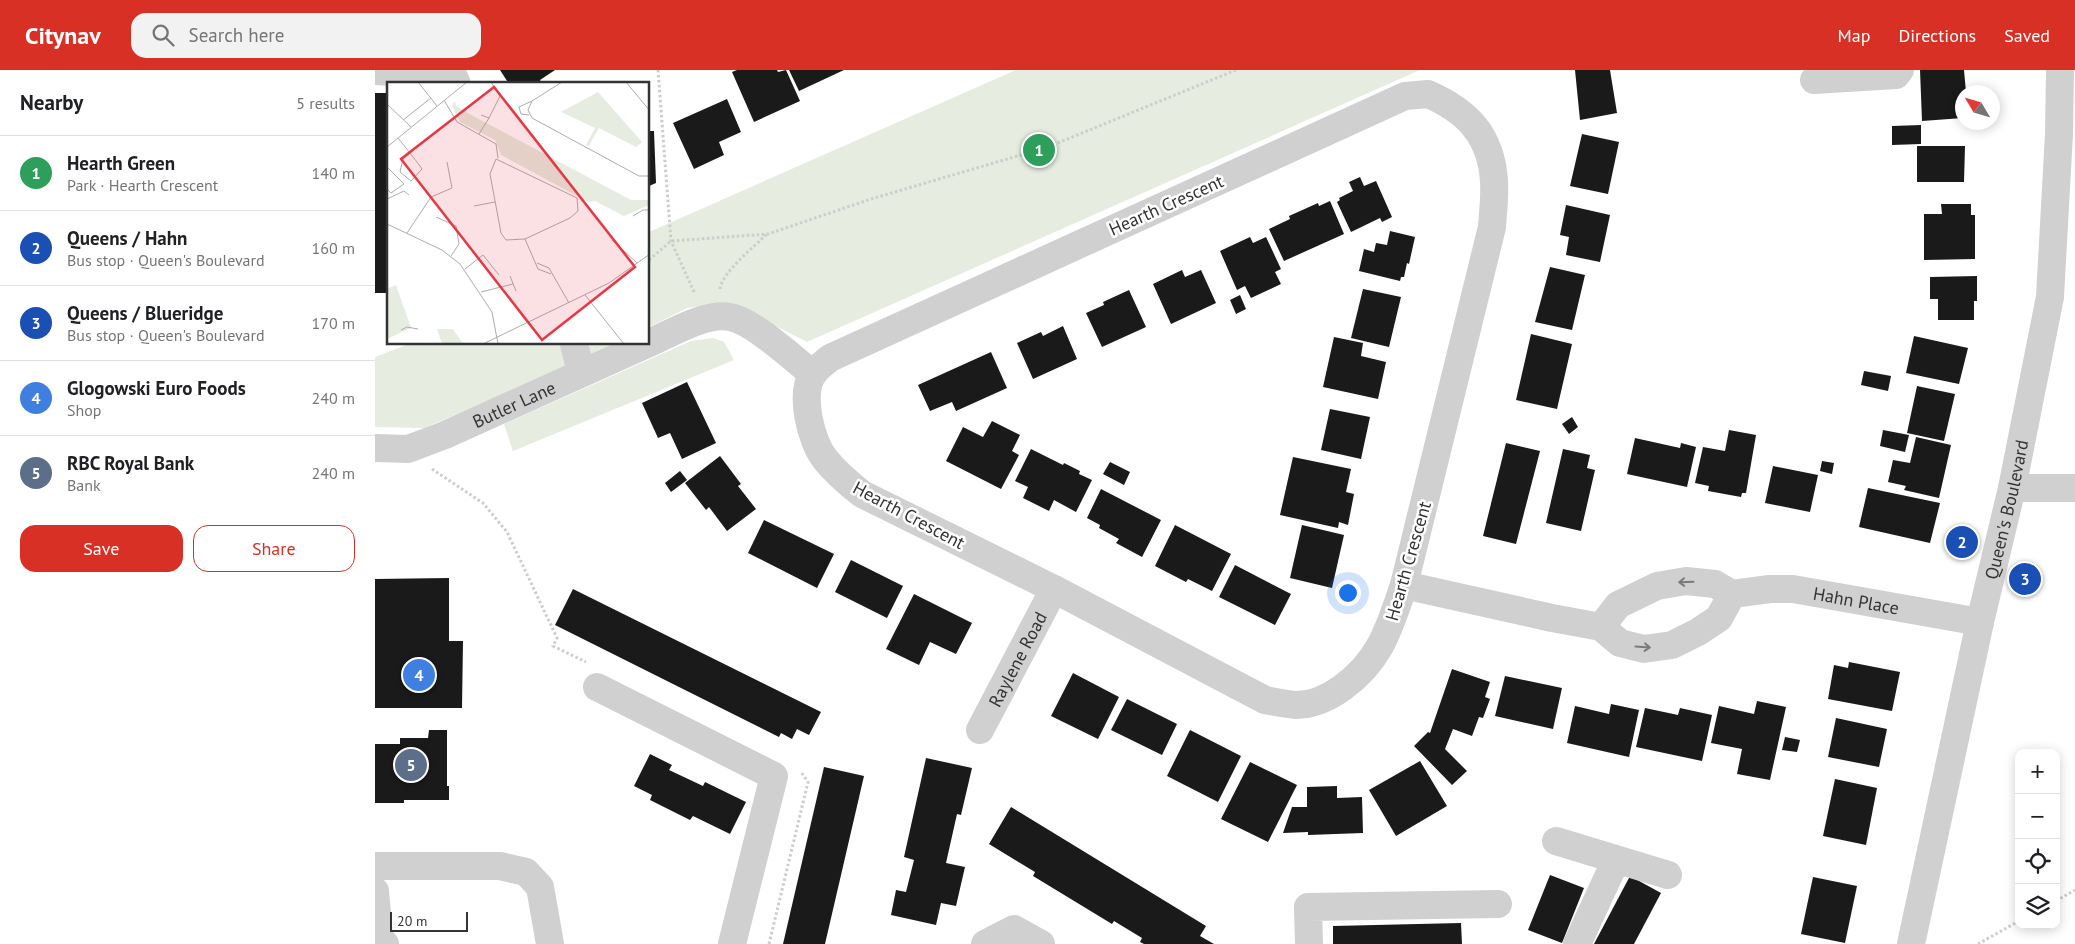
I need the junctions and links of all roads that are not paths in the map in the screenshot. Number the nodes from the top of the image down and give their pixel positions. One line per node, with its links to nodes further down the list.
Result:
1 (1900, 70): 4 (street)
2 (2060, 70): 12 (street, Queen's Boulevard)
3 (375, 71): 5 (street)
4 (1814, 80)
5 (456, 82)
6 (650, 342): 10 (street, Butler Lane)
7 (574, 345): 9 (street)
8 (643, 345): 9 (street, Butler Lane)
9 (581, 372): 11 (street, Butler Lane)
10 (813, 374): 14 (street, Hearth Crescent); 15 (street, Hearth Crescent)
11 (375, 448)
12 (2012, 488): 13 (street); 17 (street, Queen's Boulevard)
13 (2075, 488)
14 (1404, 585): 15 (street, Hearth Crescent); 18 (street)
15 (1054, 589): 20 (street, Raylene Road)
16 (1732, 594): 17 (street, Hahn Place); 18 (street, one-way to 18); 18 (street, one-way to 16)
17 (1980, 622): 34 (street, Queen's Boulevard)
18 (1601, 627)
19 (597, 687): 29 (street)
20 (980, 730)
21 (1556, 841): 22 (street)
22 (1616, 860): 24 (street); 33 (street)
23 (375, 866): 28 (street)
24 (1668, 875)
25 (375, 891): 27 (street)
26 (1498, 904): 32 (street)
27 (385, 944)
28 (550, 944)
29 (732, 944)
30 (985, 944): 31 (street)
31 (1041, 944)
32 (1309, 944)
33 (1577, 944)
34 (1911, 944)

